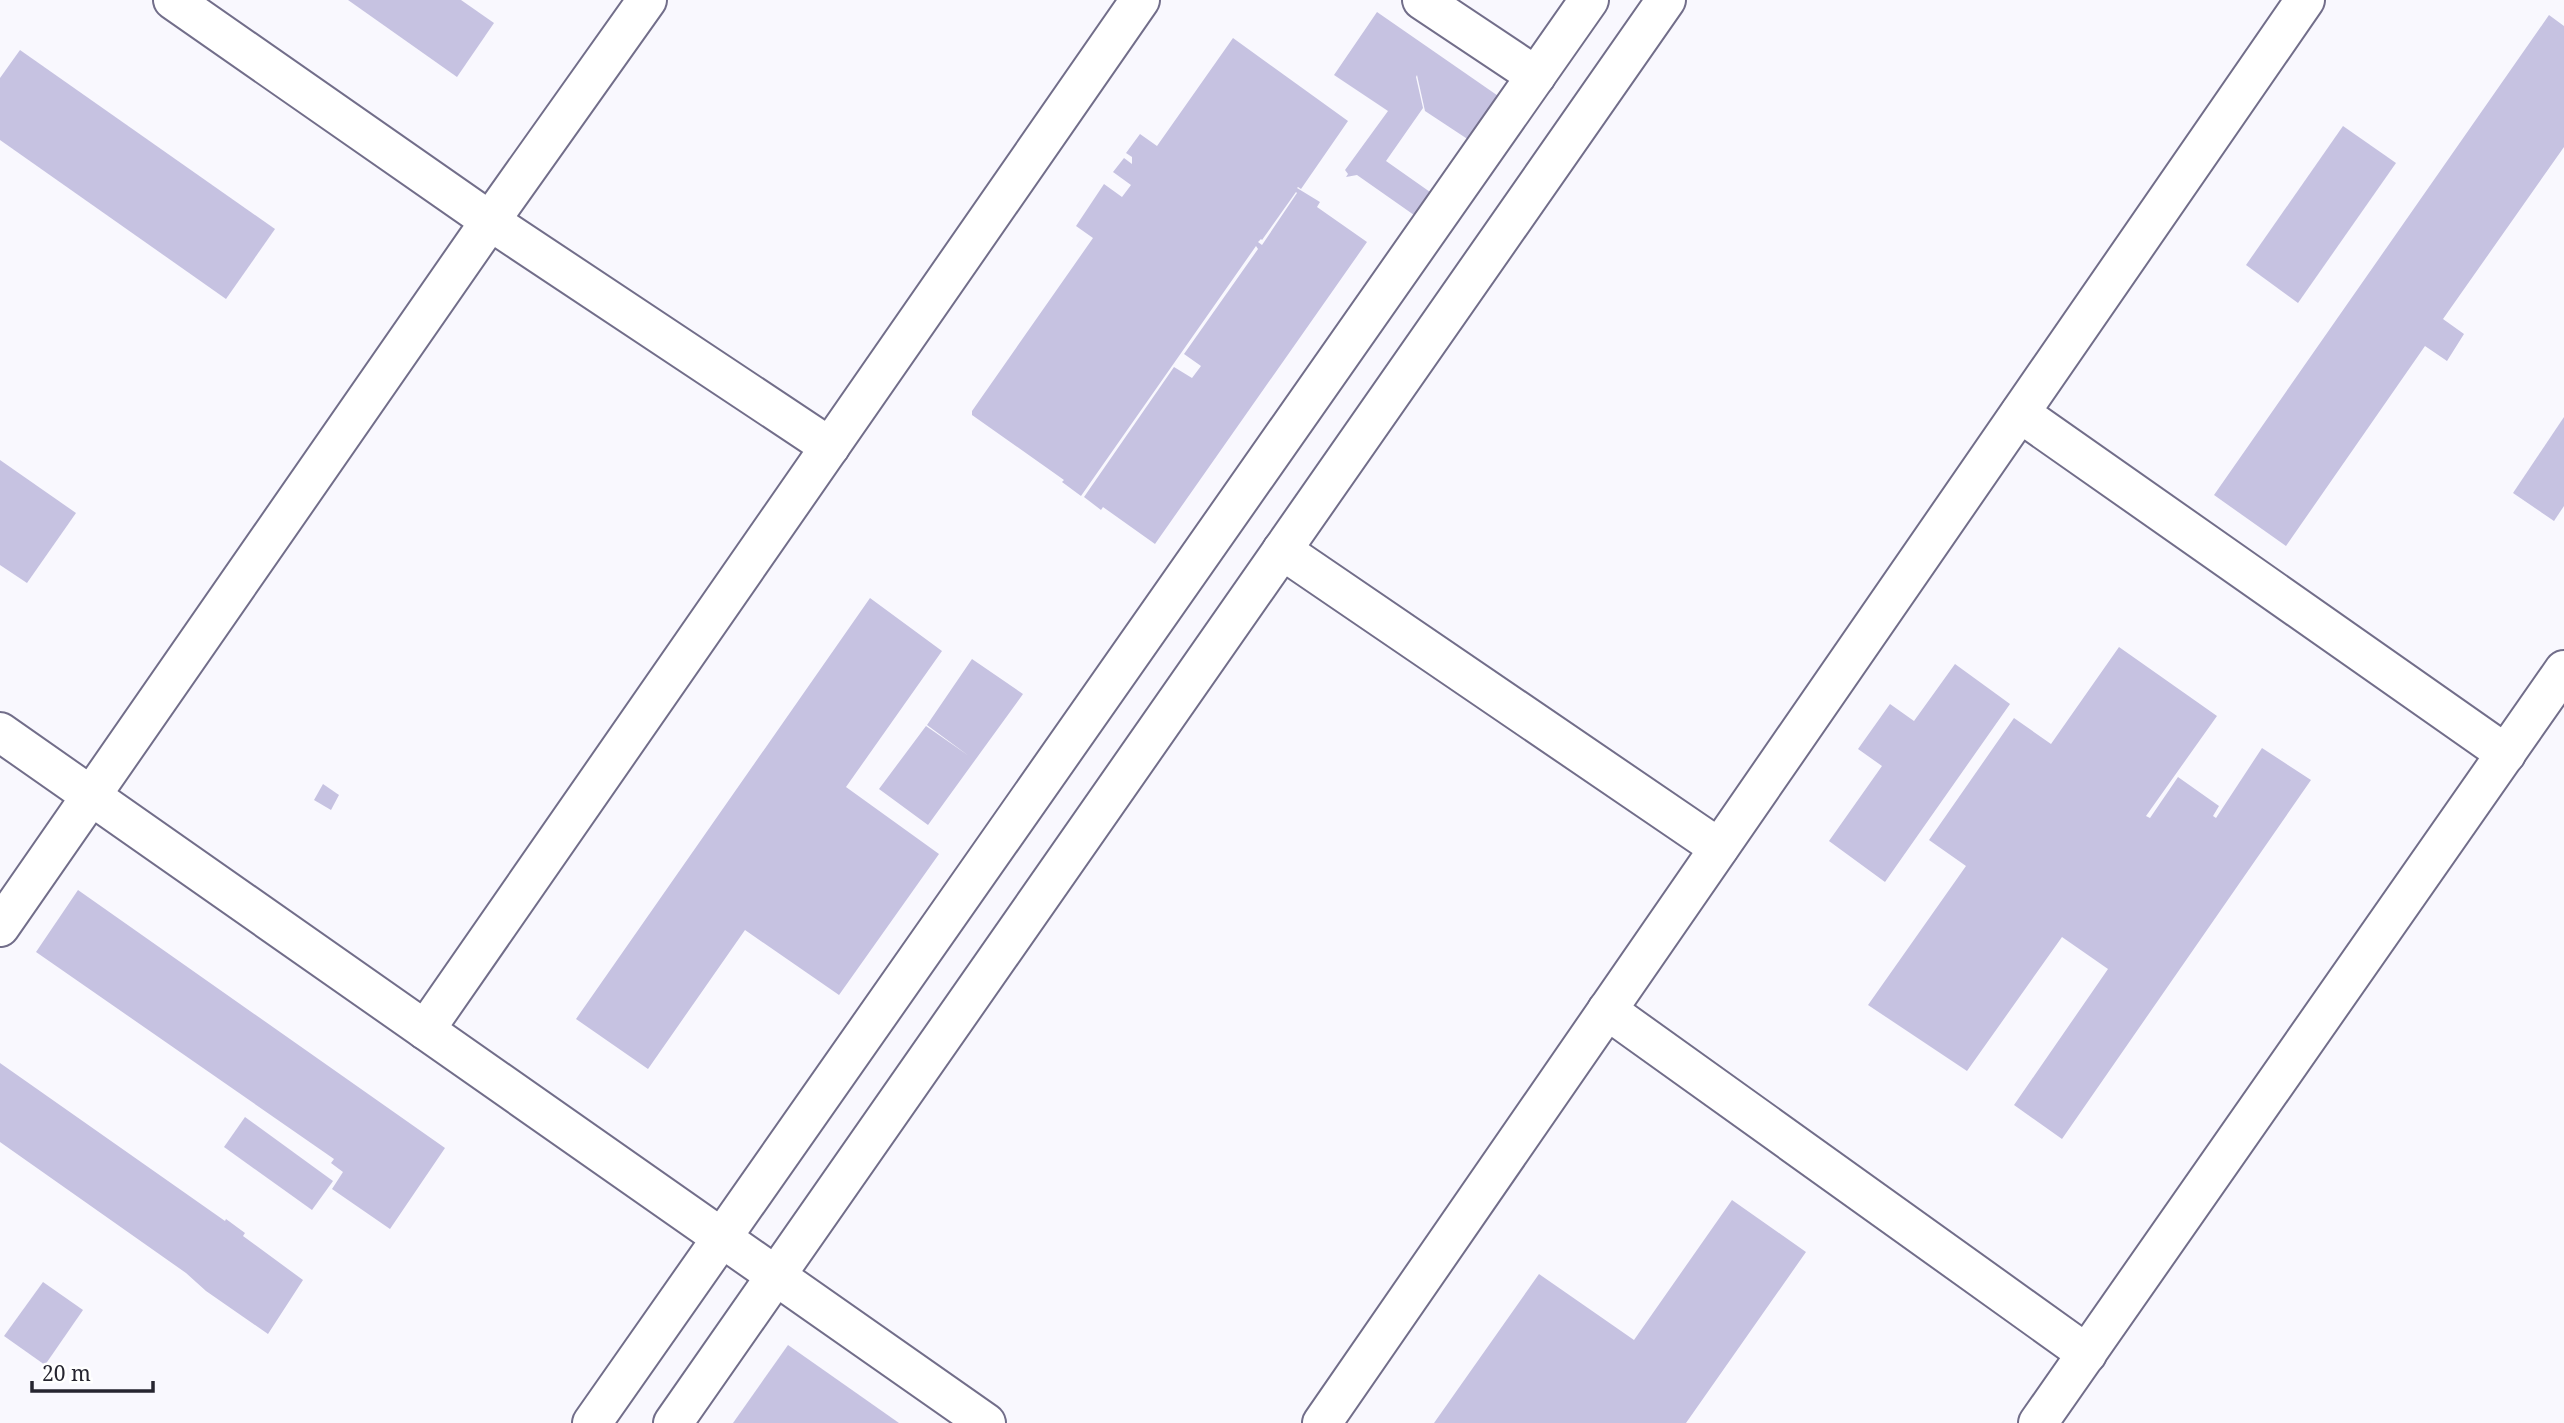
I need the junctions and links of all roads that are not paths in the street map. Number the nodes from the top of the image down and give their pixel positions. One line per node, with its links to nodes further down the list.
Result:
1 (173, 0): 9 (street)
2 (647, 0): 9 (street)
3 (1140, 0): 11 (street)
4 (1422, 0): 8 (street)
5 (1589, 0): 8 (street)
6 (1666, 0): 12 (street)
7 (2305, 0): 10 (street)
8 (1536, 76): 21 (street)
9 (490, 221): 11 (street); 16 (street)
10 (2020, 413): 15 (street); 17 (street)
11 (830, 447): 20 (street)
12 (1282, 550): 17 (street); 22 (street)
13 (2564, 670): 15 (street)
14 (0, 732): 16 (street)
15 (2506, 754): 23 (street)
16 (92, 796): 18 (street); 20 (street)
17 (1720, 848): 19 (street)
18 (0, 927)
19 (1608, 1010): 23 (street); 27 (street)
20 (425, 1030): 21 (street)
21 (722, 1238): 22 (street); 24 (street)
22 (776, 1276): 25 (street); 26 (street)
23 (2087, 1354): 28 (street)
24 (592, 1423)
25 (673, 1423)
26 (985, 1423)
27 (1322, 1423)
28 (2038, 1423)

